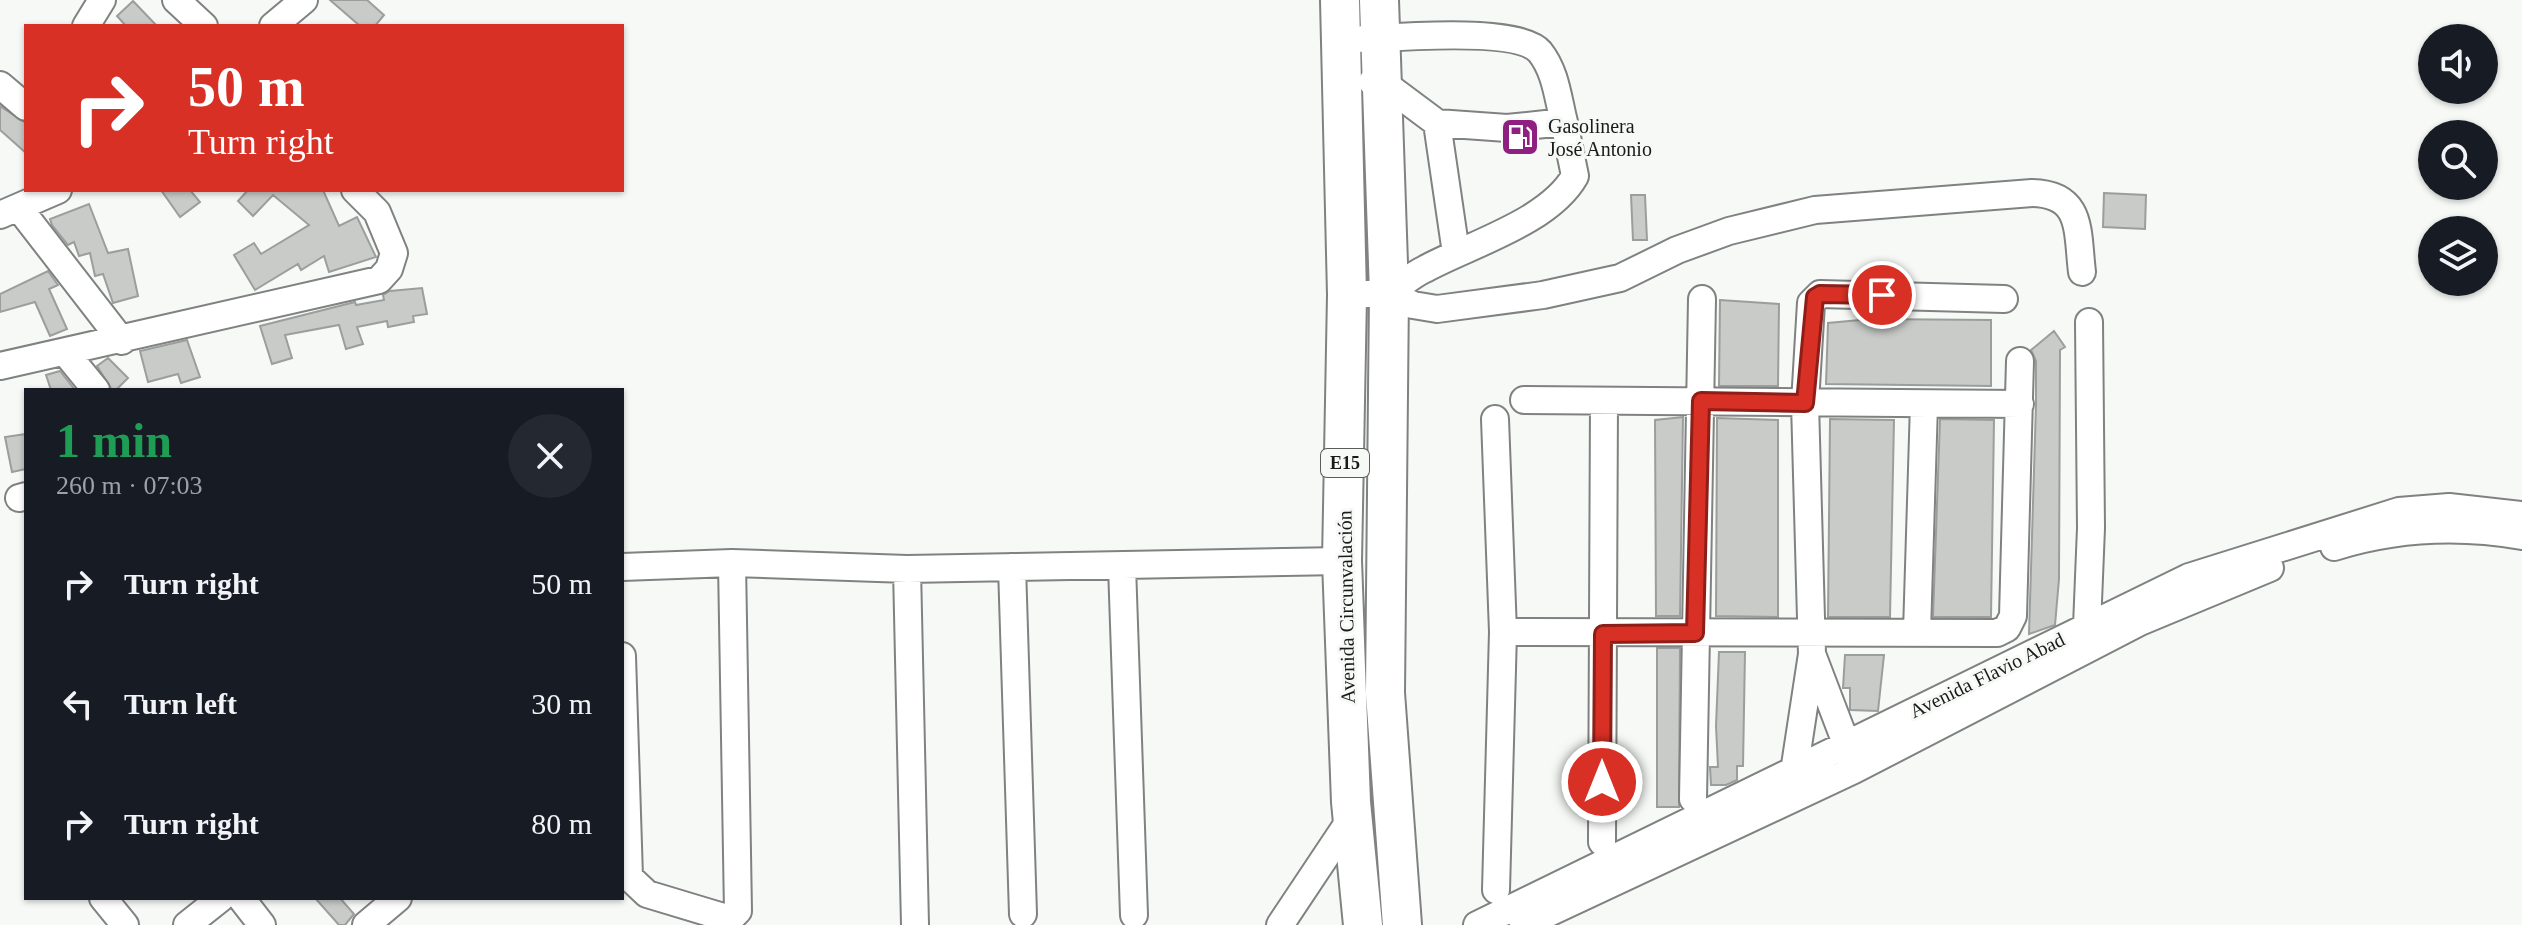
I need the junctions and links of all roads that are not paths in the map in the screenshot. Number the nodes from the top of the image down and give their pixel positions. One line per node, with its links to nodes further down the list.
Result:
1 (102, 0): 6 (street)
2 (176, 0): 7 (street)
3 (304, 0): 8 (street)
4 (1340, 16): 5 (highway); 9 (highway, Avenida Circunvalación / E15)
5 (1379, 16): 10 (highway, Avenida Circunvalación / E15); 13 (street)
6 (87, 24)
7 (202, 24)
8 (275, 24)
9 (1341, 81): 10 (street); 18 (highway, Avenida Circunvalación / E15)
10 (1382, 82): 14 (street); 19 (highway, Avenida Circunvalación / E15)
11 (0, 85): 12 (street)
12 (24, 105)
13 (1564, 122): 14 (street); 20 (street)
14 (1437, 123): 20 (street)
15 (53, 192): 17 (street)
16 (357, 192): 27 (street)
17 (10, 211): 27 (street)
18 (1344, 216): 19 (highway); 23 (highway, Avenida Circunvalación / E15)
19 (1387, 217): 22 (highway, Avenida Circunvalación / E15)
20 (1456, 253): 22 (street)
21 (2082, 272): 22 (street)
22 (1389, 293): 23 (street); 34 (highway, Avenida Circunvalación / E15)
23 (1347, 295): 32 (highway, Avenida Circunvalación / E15)
24 (1702, 299): 35 (street)
25 (2004, 299): 37 (street)
26 (2089, 322): 49 (street)
27 (122, 341): 28 (street)
28 (65, 352): 30 (street); 31 (street)
29 (2020, 361): 39 (street)
30 (0, 366)
31 (94, 388)
32 (1347, 397): 34 (highway); 43 (highway, Avenida Circunvalación / E15)
33 (1524, 400): 36 (street)
34 (1386, 401): 76 (highway, Avenida Circunvalación / E15)
35 (1701, 401): 36 (street); 37 (street); 52 (street)
36 (1604, 402): 53 (street)
37 (1805, 403): 38 (street); 54 (street)
38 (1924, 404): 39 (street); 51 (street)
39 (2020, 404): 51 (street)
40 (1495, 419): 50 (street)
41 (2522, 515): 49 (street, Avenida Flavio Abad)
42 (2522, 536): 57 (street, Avenida Flavio Abad)
43 (1342, 561): 45 (street); 60 (highway, Avenida Circunvalación / E15)
44 (732, 563): 46 (street); 48 (street); 55 (street)
45 (1122, 566): 47 (street); 68 (street)
46 (624, 567)
47 (1012, 567): 48 (street); 67 (street)
48 (907, 569): 73 (street)
49 (2087, 626): 56 (street, Avenida Flavio Abad)
50 (1503, 632): 53 (street); 62 (street)
51 (1917, 632): 54 (street)
52 (1695, 633): 53 (street); 54 (street); 59 (street)
53 (1603, 634): 61 (street)
54 (1812, 643): 56 (street); 58 (street)
55 (624, 719)
56 (1848, 743): 57 (street); 58 (street, Avenida Flavio Abad)
57 (1854, 770): 58 (street, Avenida Flavio Abad)
58 (1798, 783): 77 (street, Avenida Flavio Abad); 78 (street, Avenida Flavio Abad)
59 (1693, 799)
60 (1351, 802): 74 (street); 75 (highway, Avenida Circunvalación / E15)
61 (1602, 842)
62 (1496, 890)
63 (105, 900): 69 (street)
64 (218, 900): 70 (street)
65 (243, 900): 71 (street)
66 (396, 900): 72 (street)
67 (1023, 914)
68 (1134, 915)
69 (125, 925)
70 (187, 925)
71 (262, 925)
72 (366, 925)
73 (915, 925)
74 (1280, 925)
75 (1363, 925)
76 (1402, 925)
77 (1477, 925)
78 (1523, 925)

